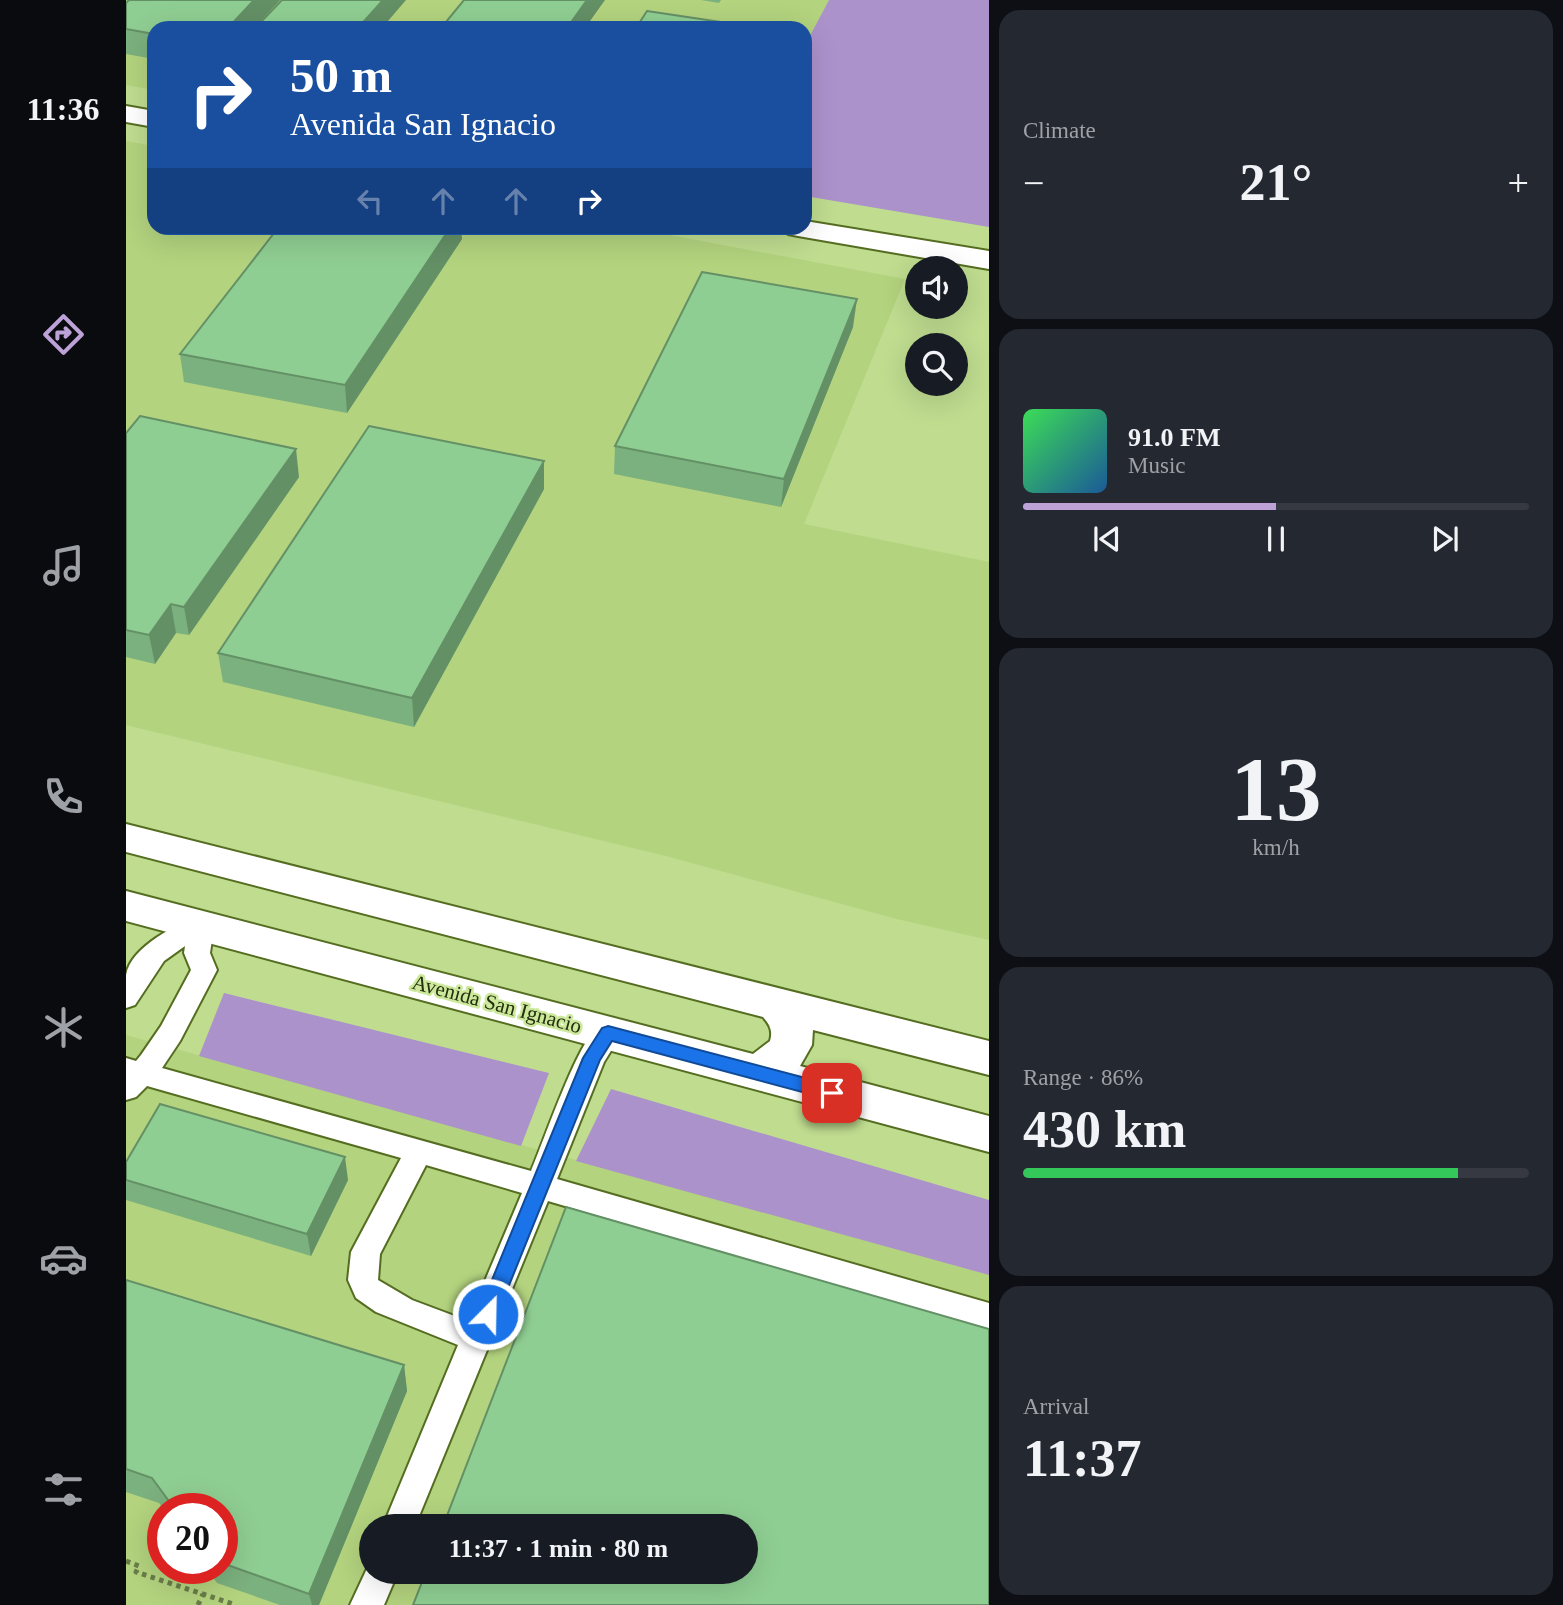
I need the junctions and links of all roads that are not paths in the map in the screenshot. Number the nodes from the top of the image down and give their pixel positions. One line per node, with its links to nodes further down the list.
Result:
1 (126, 114): 2 (main road)
2 (147, 118)
3 (812, 230): 4 (main road)
4 (989, 260)
5 (126, 838): 9 (main road)
6 (126, 906): 7 (main road, Avenida San Ignacio)
7 (201, 926): 8 (lane); 10 (main road, Avenida San Ignacio); 13 (lane)
8 (126, 998)
9 (776, 1003): 11 (main road); 12 (main road)
10 (608, 1033): 12 (main road, Avenida San Ignacio); 16 (lane)
11 (989, 1058)
12 (754, 1072): 14 (main road, Avenida San Ignacio)
13 (132, 1077): 15 (lane)
14 (989, 1135)
15 (419, 1151): 16 (lane); 18 (lane)
16 (541, 1186): 17 (lane); 18 (lane)
17 (989, 1317)
18 (478, 1338): 19 (lane)
19 (405, 1514)
20 (376, 1584): 21 (lane)
21 (367, 1605)

